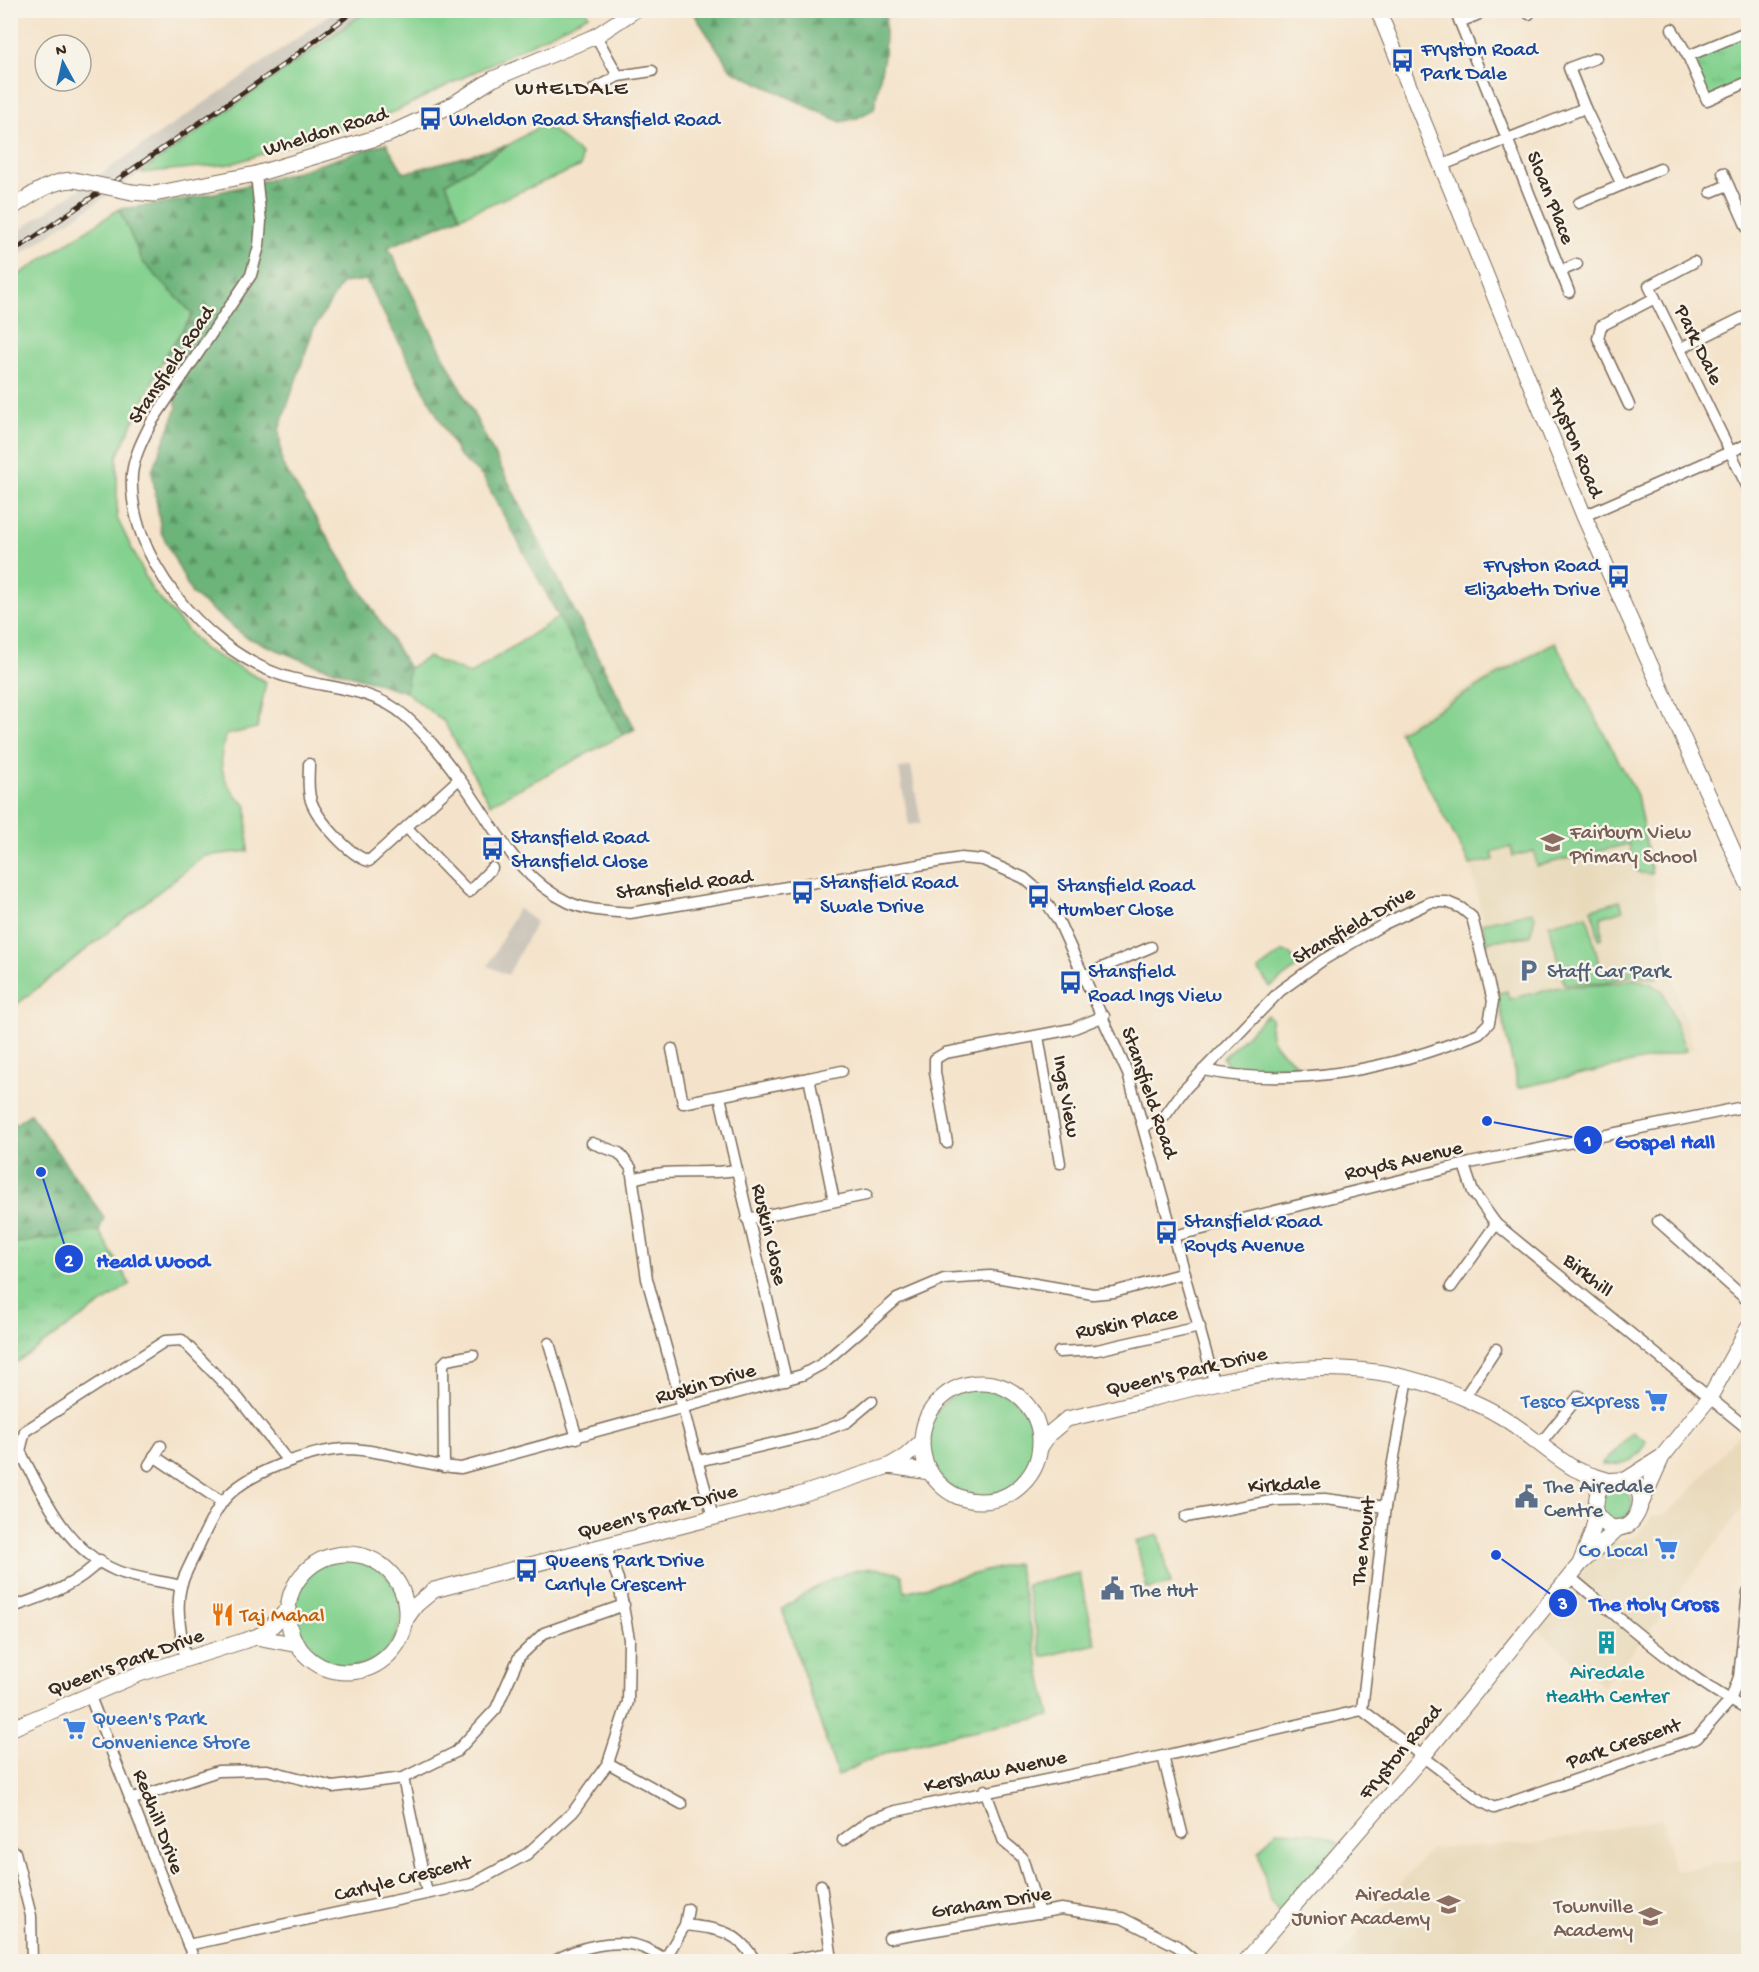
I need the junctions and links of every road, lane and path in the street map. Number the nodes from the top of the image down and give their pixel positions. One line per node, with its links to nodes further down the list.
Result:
1 (635, 10): 8 (street, Wheldon Road)
2 (1455, 10): 5 (street, Sloan Place)
3 (1382, 14): 17 (street, Fryston Road)
4 (1477, 15): 5 (street)
5 (1460, 22): 16 (street, Sloan Place)
6 (1672, 29): 9 (street)
7 (1749, 31): 9 (street)
8 (596, 36): 12 (street); 20 (street, Wheldon Road)
9 (1688, 56): 13 (street)
10 (1596, 58): 15 (street)
11 (652, 71): 12 (street)
12 (618, 76): 14 (street)
13 (1749, 82)
14 (594, 89)
15 (1585, 108): 16 (street, Sloan Place); 21 (street)
16 (1507, 138): 17 (street, Sloan Place); 29 (street, Sloan Place)
17 (1440, 166): 38 (street, Fryston Road)
18 (1660, 169): 21 (street, Sloan Place)
19 (1723, 173): 22 (street)
20 (256, 174): 25 (street, Wheldon Road, bridge); 40 (street, Stansfield Road)
21 (1622, 185): 24 (street, Sloan Place)
22 (1728, 185): 23 (street); 26 (street)
23 (1711, 192)
24 (1579, 203)
25 (10, 209)
26 (1749, 230)
27 (1694, 262): 31 (street, Park Dale)
28 (1576, 264): 29 (street, Sloan Place)
29 (1561, 271): 30 (street, Sloan Place)
30 (1569, 292)
31 (1655, 298): 33 (street, Park Dale); 34 (street)
32 (1749, 315): 33 (street)
33 (1681, 348): 36 (street, Park Dale)
34 (1629, 405)
35 (1749, 444): 36 (street)
36 (1731, 452): 37 (street, Park Dale); 38 (street)
37 (1749, 488)
38 (1584, 516): 43 (street, Fryston Road)
39 (309, 764): 41 (street)
40 (459, 779): 41 (street); 45 (street, Stansfield Road)
41 (407, 828): 42 (street)
42 (492, 868)
43 (1749, 884)
44 (1151, 947): 45 (street)
45 (1083, 976): 46 (street, Stansfield Road)
46 (1104, 1016): 47 (street, Ings View); 54 (street, Stansfield Road)
47 (1038, 1036): 56 (street, Ings View); 57 (street, Ings View)
48 (672, 1050): 52 (street)
49 (1203, 1070): 49 (street, Stansfield Drive); 54 (street, Stansfield Drive)
50 (842, 1071): 51 (street)
51 (809, 1078): 52 (street); 62 (street)
52 (720, 1097): 59 (street, Ruskin Close)
53 (1749, 1106): 58 (street, Royds Avenue)
54 (1144, 1126): 66 (street, Stansfield Road)
55 (592, 1143): 60 (street)
56 (947, 1143)
57 (1060, 1163)
58 (1464, 1165): 65 (street, Birkhill); 66 (street, Royds Avenue)
59 (736, 1170): 60 (street); 63 (street, Ruskin Close)
60 (633, 1179): 83 (street)
61 (866, 1196): 62 (street)
62 (834, 1201): 63 (street)
63 (747, 1219): 77 (street, Ruskin Close)
64 (1658, 1221): 69 (street)
65 (1496, 1224): 68 (street); 80 (street, Birkhill)
66 (1174, 1236): 67 (street, Stansfield Road)
67 (1184, 1272): 70 (street, Stansfield Road); 77 (street, Ruskin Drive)
68 (1450, 1287)
69 (1749, 1301)
70 (1200, 1327): 74 (street, Ruskin Place); 78 (street, Stansfield Road)
71 (1749, 1328): 80 (street, Fryston Road)
72 (549, 1343): 87 (street)
73 (1496, 1349): 81 (street)
74 (1059, 1353)
75 (473, 1355): 96 (street)
76 (1408, 1378): 78 (street, Queen's Park Drive); 81 (street, Queen's Park Drive); 103 (street, The Mount)
77 (786, 1380): 83 (street, Ruskin Drive)
78 (1214, 1381): 85 (street, Queen's Park Drive)
79 (1579, 1396): 89 (street)
80 (1710, 1397): 86 (street); 92 (street, Fryston Road)
81 (1464, 1398): 89 (street, Queen's Park Drive)
82 (872, 1401): 94 (street)
83 (685, 1409): 87 (street, Ruskin Drive); 94 (street)
84 (1032, 1412): 85 (street, Queen's Park Drive); 88 (street); 91 (street)
85 (1067, 1419): 91 (street, Queen's Park Drive)
86 (1749, 1430)
87 (578, 1438): 96 (street, Ruskin Drive)
88 (922, 1441): 95 (street, Queen's Park Drive); 98 (street)
89 (1540, 1444): 97 (street, Queen's Park Drive)
90 (161, 1446): 101 (street)
91 (1040, 1448): 98 (street, Queen's Park Drive)
92 (1662, 1457): 99 (street, Fryston Road); 102 (street, Fryston Road)
93 (287, 1460): 96 (street, Ruskin Drive); 101 (street, Ruskin Drive); 109 (street)
94 (698, 1461): 105 (street)
95 (889, 1466): 98 (street, Queen's Park Drive); 105 (street, Queen's Park Drive)
96 (444, 1467)
97 (1577, 1470): 99 (street, Queen's Park Drive); 100 (street, Queen's Park Drive)
98 (930, 1472)
99 (1617, 1481): 100 (street, Fryston Road); 102 (street)
100 (1594, 1498): 104 (street, Fryston Road)
101 (222, 1502): 113 (street, Ruskin Drive)
102 (1641, 1504): 107 (street, Fryston Road)
103 (1385, 1507): 106 (street, Kirkdale); 125 (street, The Mount)
104 (1596, 1514): 107 (street); 110 (street, Fryston Road)
105 (713, 1517): 108 (street, Queen's Park Drive)
106 (1186, 1517)
107 (1619, 1527): 110 (street, Fryston Road)
108 (605, 1545): 114 (street, Queen's Park Drive); 116 (street, Carlyle Crescent)
109 (100, 1560): 113 (street); 117 (street)
110 (1580, 1564): 111 (street, Fryston Road)
111 (1570, 1577): 124 (street); 128 (street, Fryston Road)
112 (398, 1582): 114 (street, Queen's Park Drive); 118 (street, Queen's Park Drive); 119 (street)
113 (181, 1586): 122 (street, Ruskin Drive)
114 (434, 1590): 119 (street, Queen's Park Drive)
115 (1749, 1592): 124 (street, Park Crescent)
116 (624, 1605): 130 (street, Carlyle Crescent); 131 (street)
117 (10, 1608)
118 (289, 1608): 120 (street, Queen's Park Drive); 121 (street, Queen's Park Drive)
119 (406, 1619): 121 (street, Queen's Park Drive)
120 (256, 1637): 121 (street, Queen's Park Drive); 122 (street, Queen's Park Drive)
121 (298, 1645)
122 (185, 1659): 123 (street, Queen's Park Drive)
123 (89, 1694): 127 (street, Queen's Park Drive); 133 (street, Redhill Drive)
124 (1730, 1701): 126 (street); 128 (street, Park Crescent)
125 (1362, 1710): 128 (street); 129 (street, Kershaw Avenue)
126 (1749, 1710)
127 (10, 1729)
128 (1424, 1755): 152 (street, Fryston Road)
129 (1163, 1756): 132 (street, Kershaw Avenue); 135 (street)
130 (608, 1763): 134 (street); 139 (street, Carlyle Crescent)
131 (403, 1778): 133 (street); 139 (street)
132 (985, 1790): 136 (street, Kershaw Avenue); 141 (street)
133 (130, 1800): 144 (street, Redhill Drive)
134 (682, 1803)
135 (1182, 1833)
136 (843, 1840)
137 (10, 1848): 146 (street)
138 (821, 1885): 150 (street)
139 (427, 1893): 144 (street, Carlyle Crescent)
140 (688, 1908): 142 (street)
141 (1039, 1913): 143 (street, Graham Drive); 151 (street, Graham Drive)
142 (685, 1925): 145 (street); 149 (street)
143 (889, 1938)
144 (188, 1945): 147 (street, Redhill Drive)
145 (667, 1960): 148 (street)
146 (32, 1962)
147 (195, 1962)
148 (553, 1962)
149 (756, 1962)
150 (776, 1962)
151 (1196, 1962)
152 (1245, 1962)

